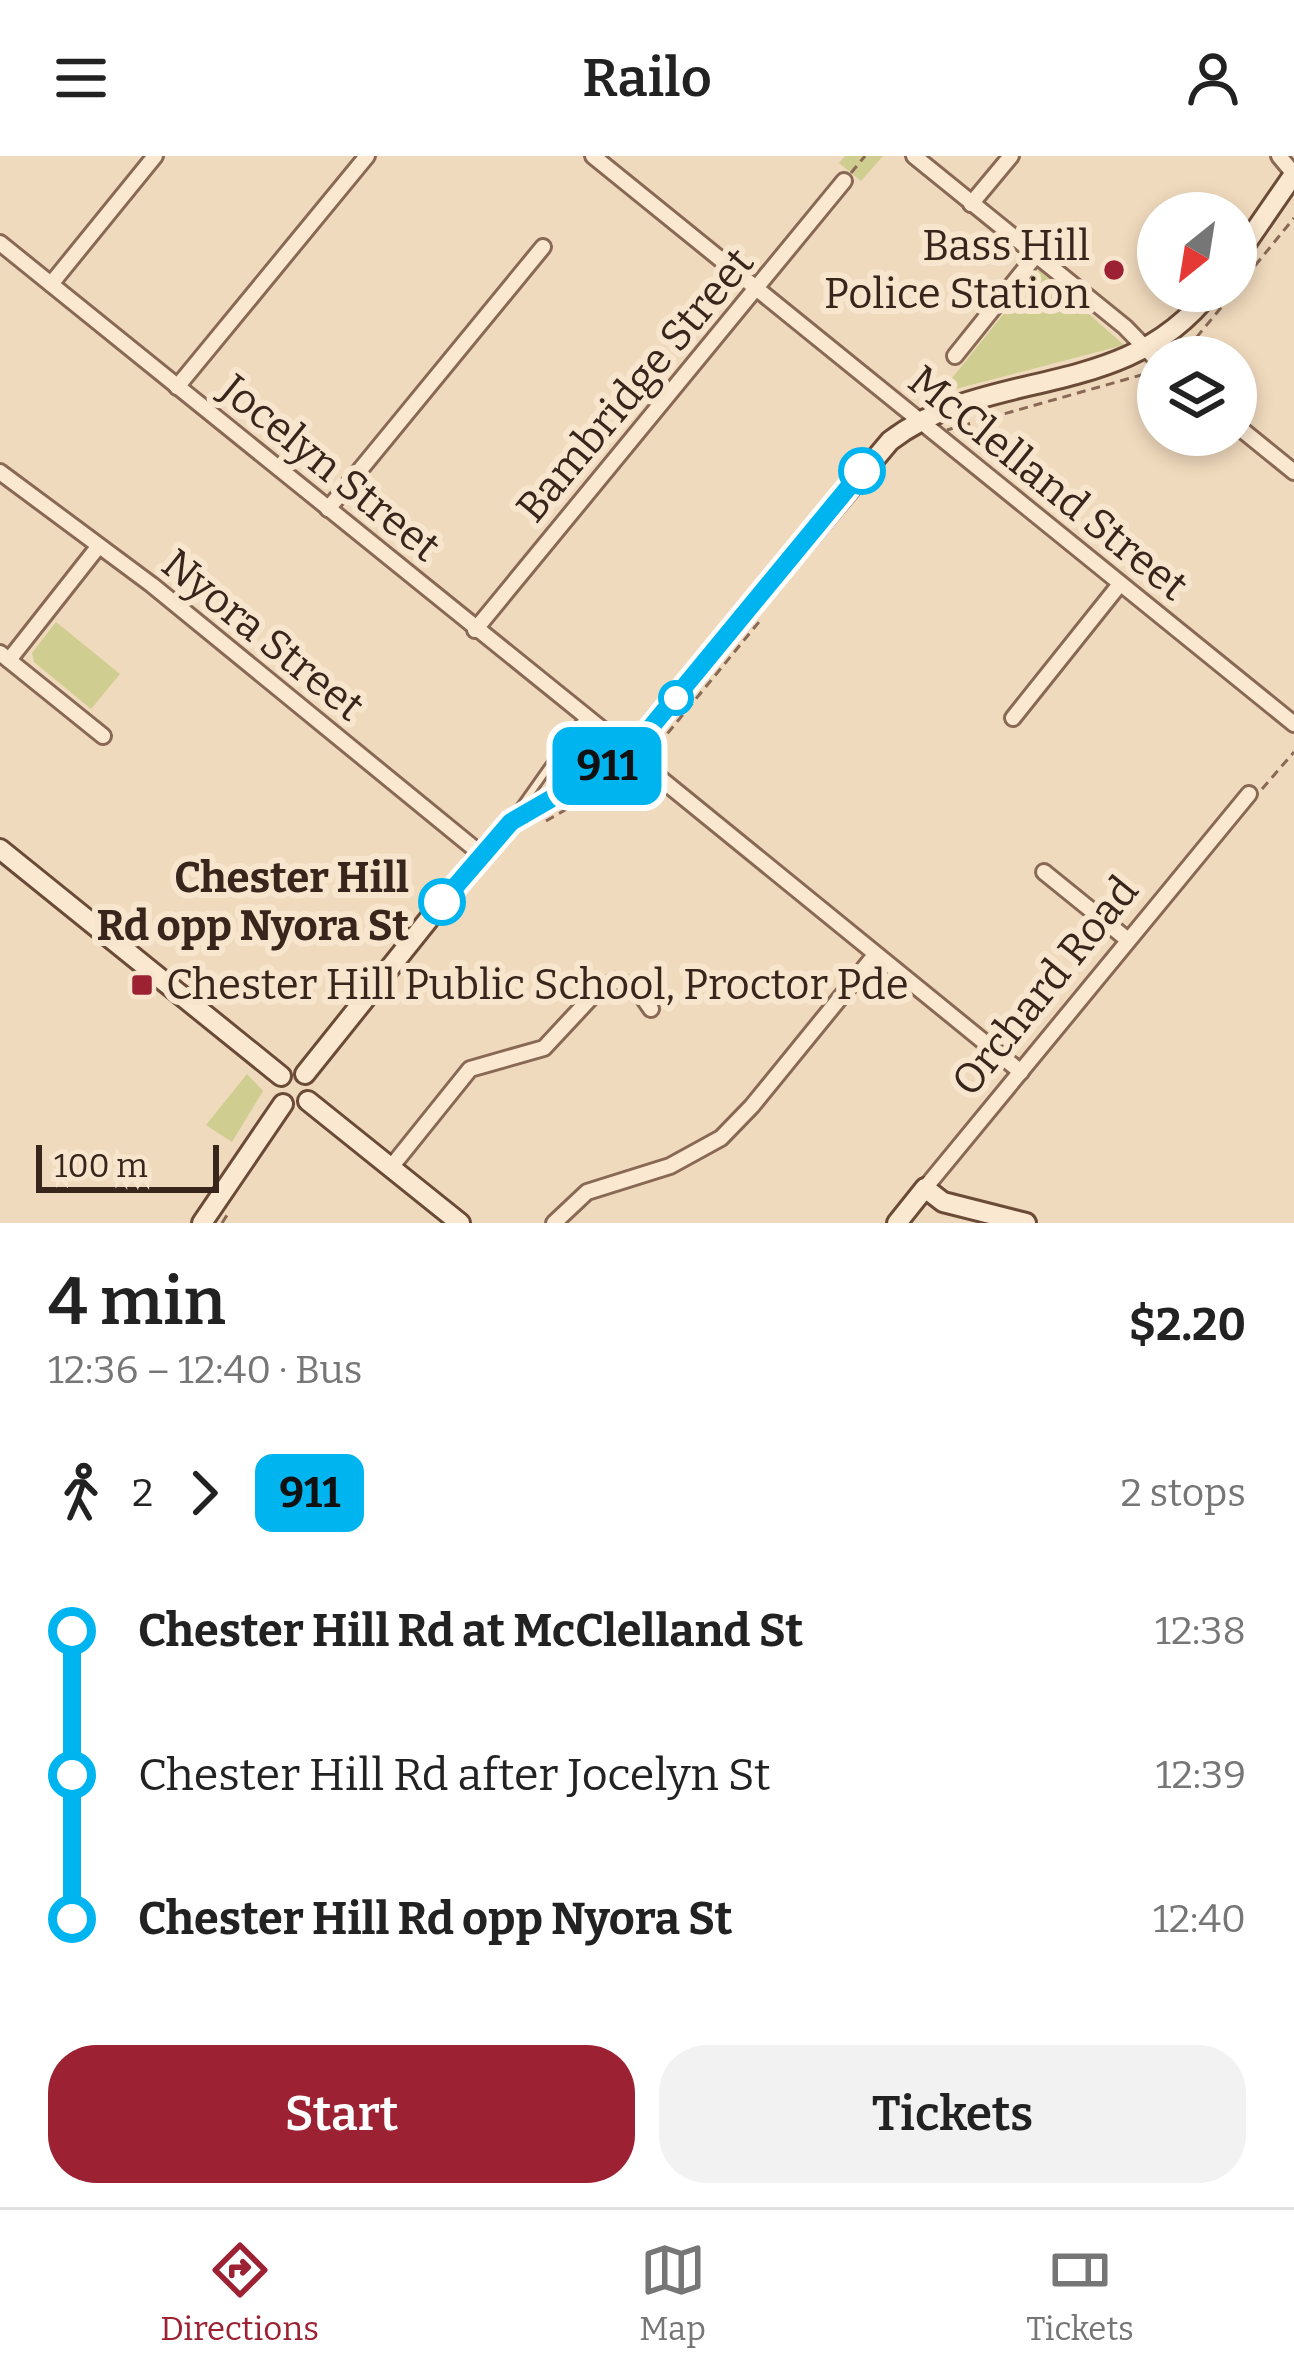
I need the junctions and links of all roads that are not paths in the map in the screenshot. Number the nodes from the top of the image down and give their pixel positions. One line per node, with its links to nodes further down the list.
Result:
1 (155, 156): 14 (street)
2 (367, 156): 21 (street)
3 (592, 156): 15 (street, McClelland Street)
4 (914, 156): 9 (street)
5 (1011, 156): 9 (street)
6 (1279, 156): 7 (street)
7 (1294, 174): 10 (street)
8 (844, 181): 15 (street, Bambridge Street)
9 (971, 204): 13 (street)
10 (1257, 228)
11 (0, 243): 14 (street, Jocelyn Street)
12 (543, 247): 26 (street)
13 (1036, 255): 18 (street); 19 (street)
14 (51, 284): 21 (street, Jocelyn Street)
15 (757, 290): 22 (street, McClelland Street); 29 (street, Bambridge Street)
16 (1193, 312): 17 (street)
17 (1173, 336)
18 (1137, 341)
19 (955, 356)
20 (1137, 362): 22 (street)
21 (177, 387): 26 (street, Jocelyn Street)
22 (920, 421): 28 (street, McClelland Street); 35 (street)
23 (1257, 442): 25 (street)
24 (0, 472): 27 (street, Nyora Street)
25 (1294, 472)
26 (328, 509): 29 (street, Jocelyn Street)
27 (98, 547): 30 (street); 39 (street, Nyora Street)
28 (1120, 584): 32 (street); 33 (street, McClelland Street)
29 (476, 630): 31 (street, Jocelyn Street)
30 (4, 657): 34 (street)
31 (584, 717): 35 (street, Jocelyn Street); 37 (lane)
32 (1013, 718)
33 (1294, 724)
34 (103, 736)
35 (628, 756): 37 (street); 42 (street, Jocelyn Street)
36 (1249, 794): 41 (street, Orchard Road)
37 (511, 822): 39 (street)
38 (0, 849): 46 (street)
39 (481, 854): 45 (street)
40 (1044, 872): 41 (street)
41 (1128, 940): 44 (street, Orchard Road)
42 (875, 955): 44 (street, Jocelyn Street); 53 (street)
43 (650, 1009): 49 (street)
44 (1021, 1072): 50 (street, Orchard Road)
45 (305, 1074): 46 (street); 47 (street)
46 (281, 1076): 48 (street)
47 (308, 1101): 48 (street); 49 (street)
48 (283, 1104): 51 (street)
49 (392, 1166): 52 (street)
50 (926, 1188): 54 (street, Orchard Road); 55 (street)
51 (202, 1223)
52 (460, 1223)
53 (554, 1223)
54 (897, 1223)
55 (1026, 1223)

